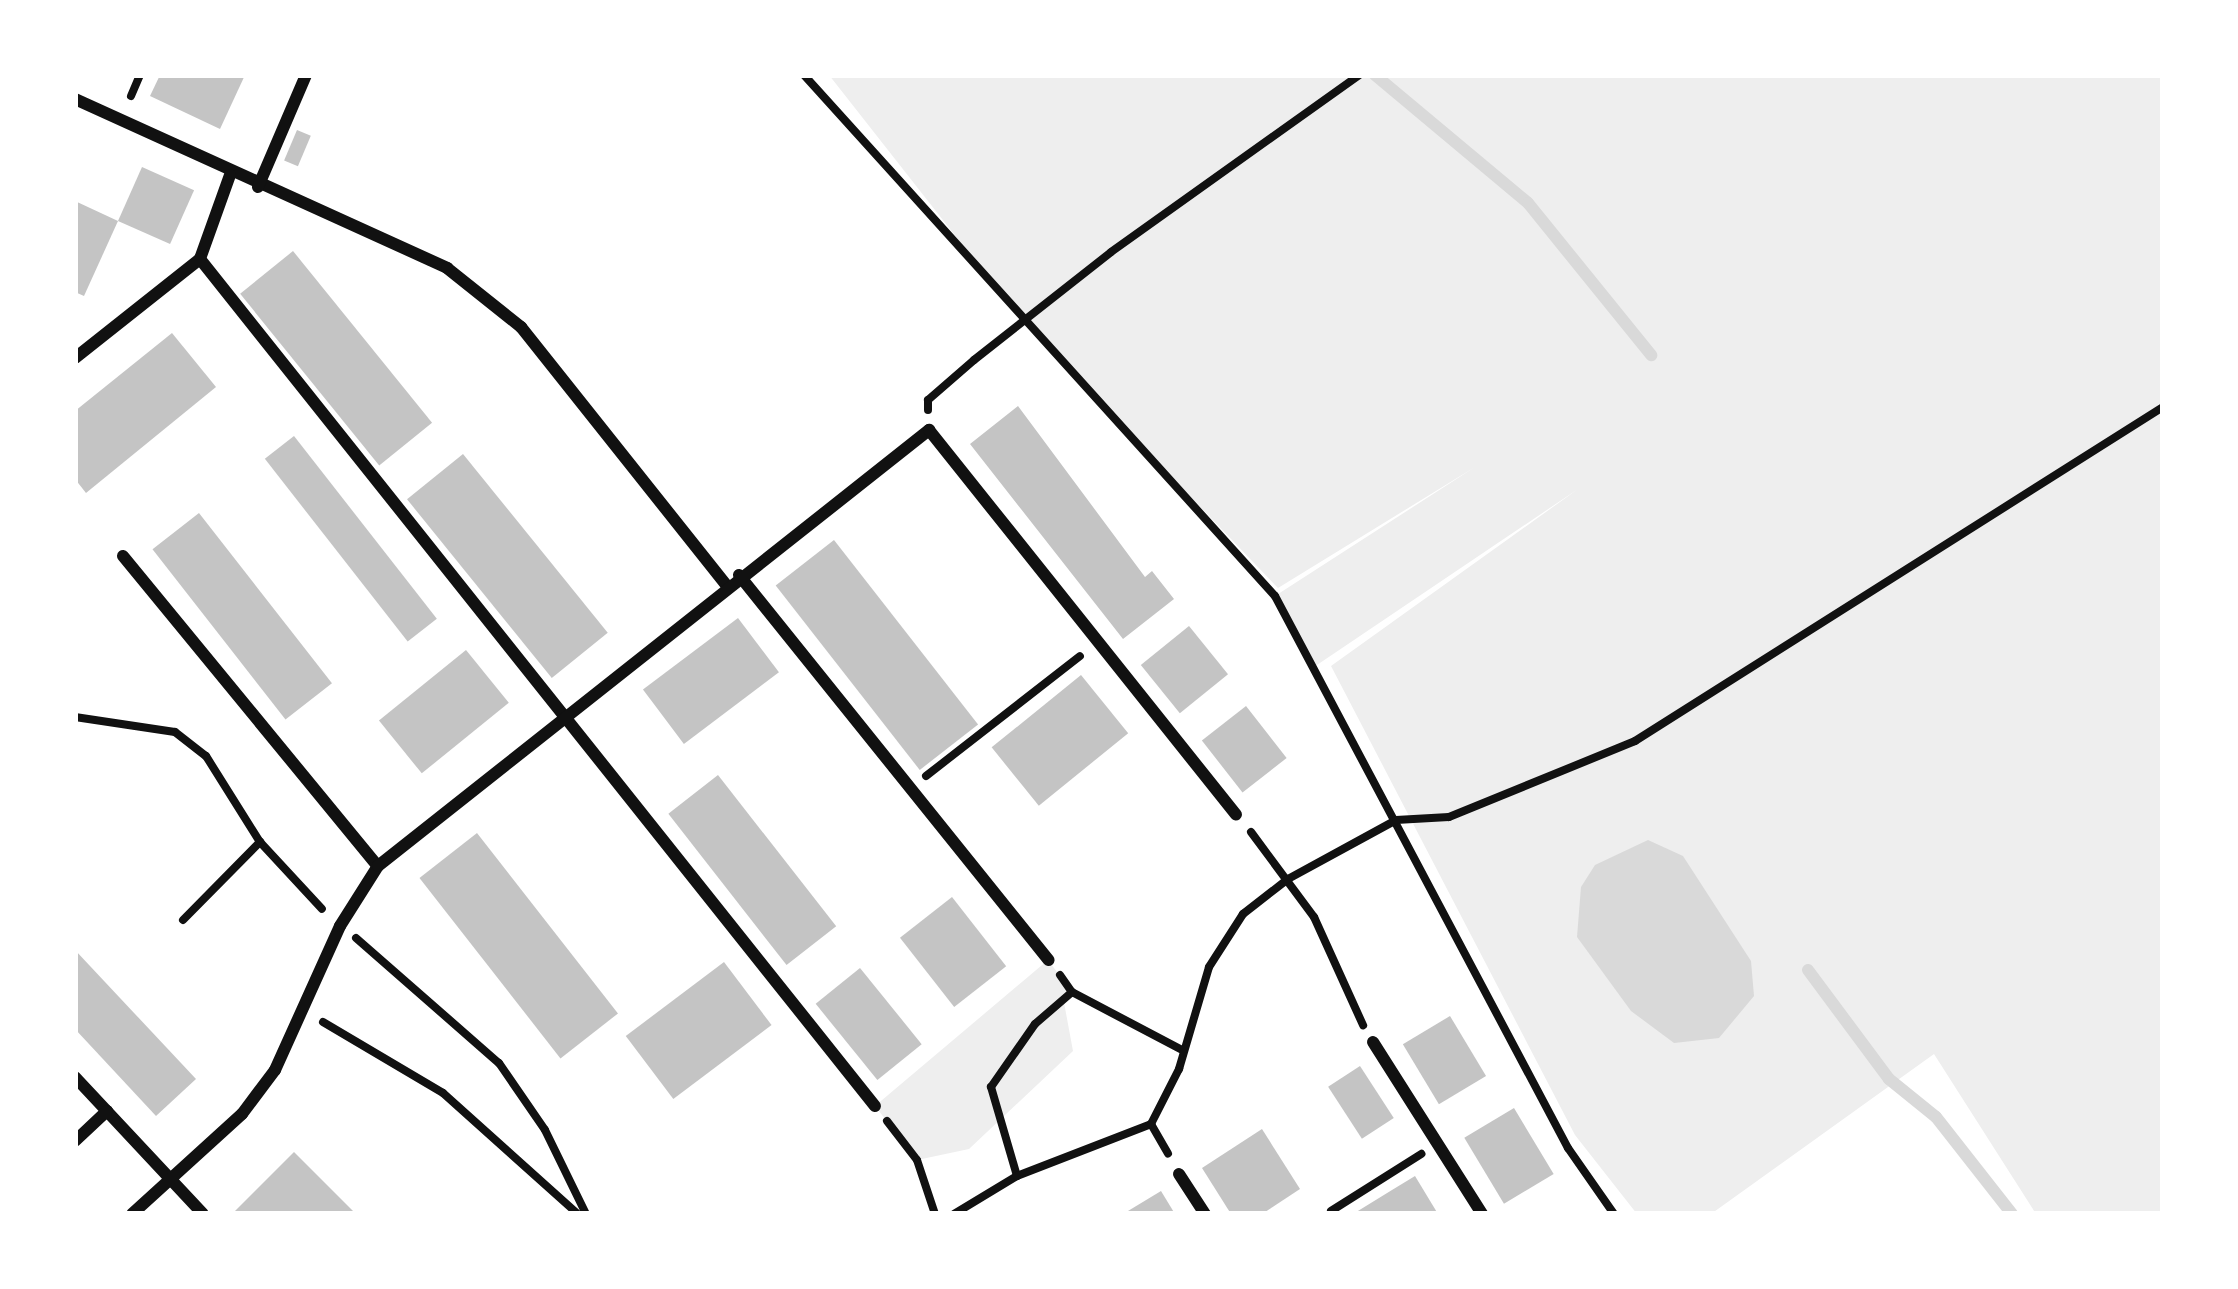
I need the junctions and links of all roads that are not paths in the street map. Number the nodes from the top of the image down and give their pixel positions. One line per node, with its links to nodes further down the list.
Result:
1 (306, 75): 4 (street)
2 (75, 99): 3 (street)
3 (230, 175): 4 (street); 5 (street)
4 (258, 187): 9 (street)
5 (200, 259): 6 (street); 10 (street)
6 (75, 358)
7 (123, 556): 12 (street)
8 (739, 575): 9 (street); 11 (street); 13 (street)
9 (726, 585): 10 (street)
10 (568, 714): 12 (street); 16 (street)
11 (1236, 814)
12 (378, 866): 20 (street)
13 (1048, 960)
14 (1372, 1042): 24 (street)
15 (75, 1077): 17 (street)
16 (875, 1106)
17 (107, 1111): 18 (street); 20 (street)
18 (75, 1141)
19 (1179, 1174): 23 (street)
20 (170, 1180): 21 (street); 22 (street)
21 (132, 1214)
22 (203, 1214)
23 (1205, 1214)
24 (1482, 1214)

